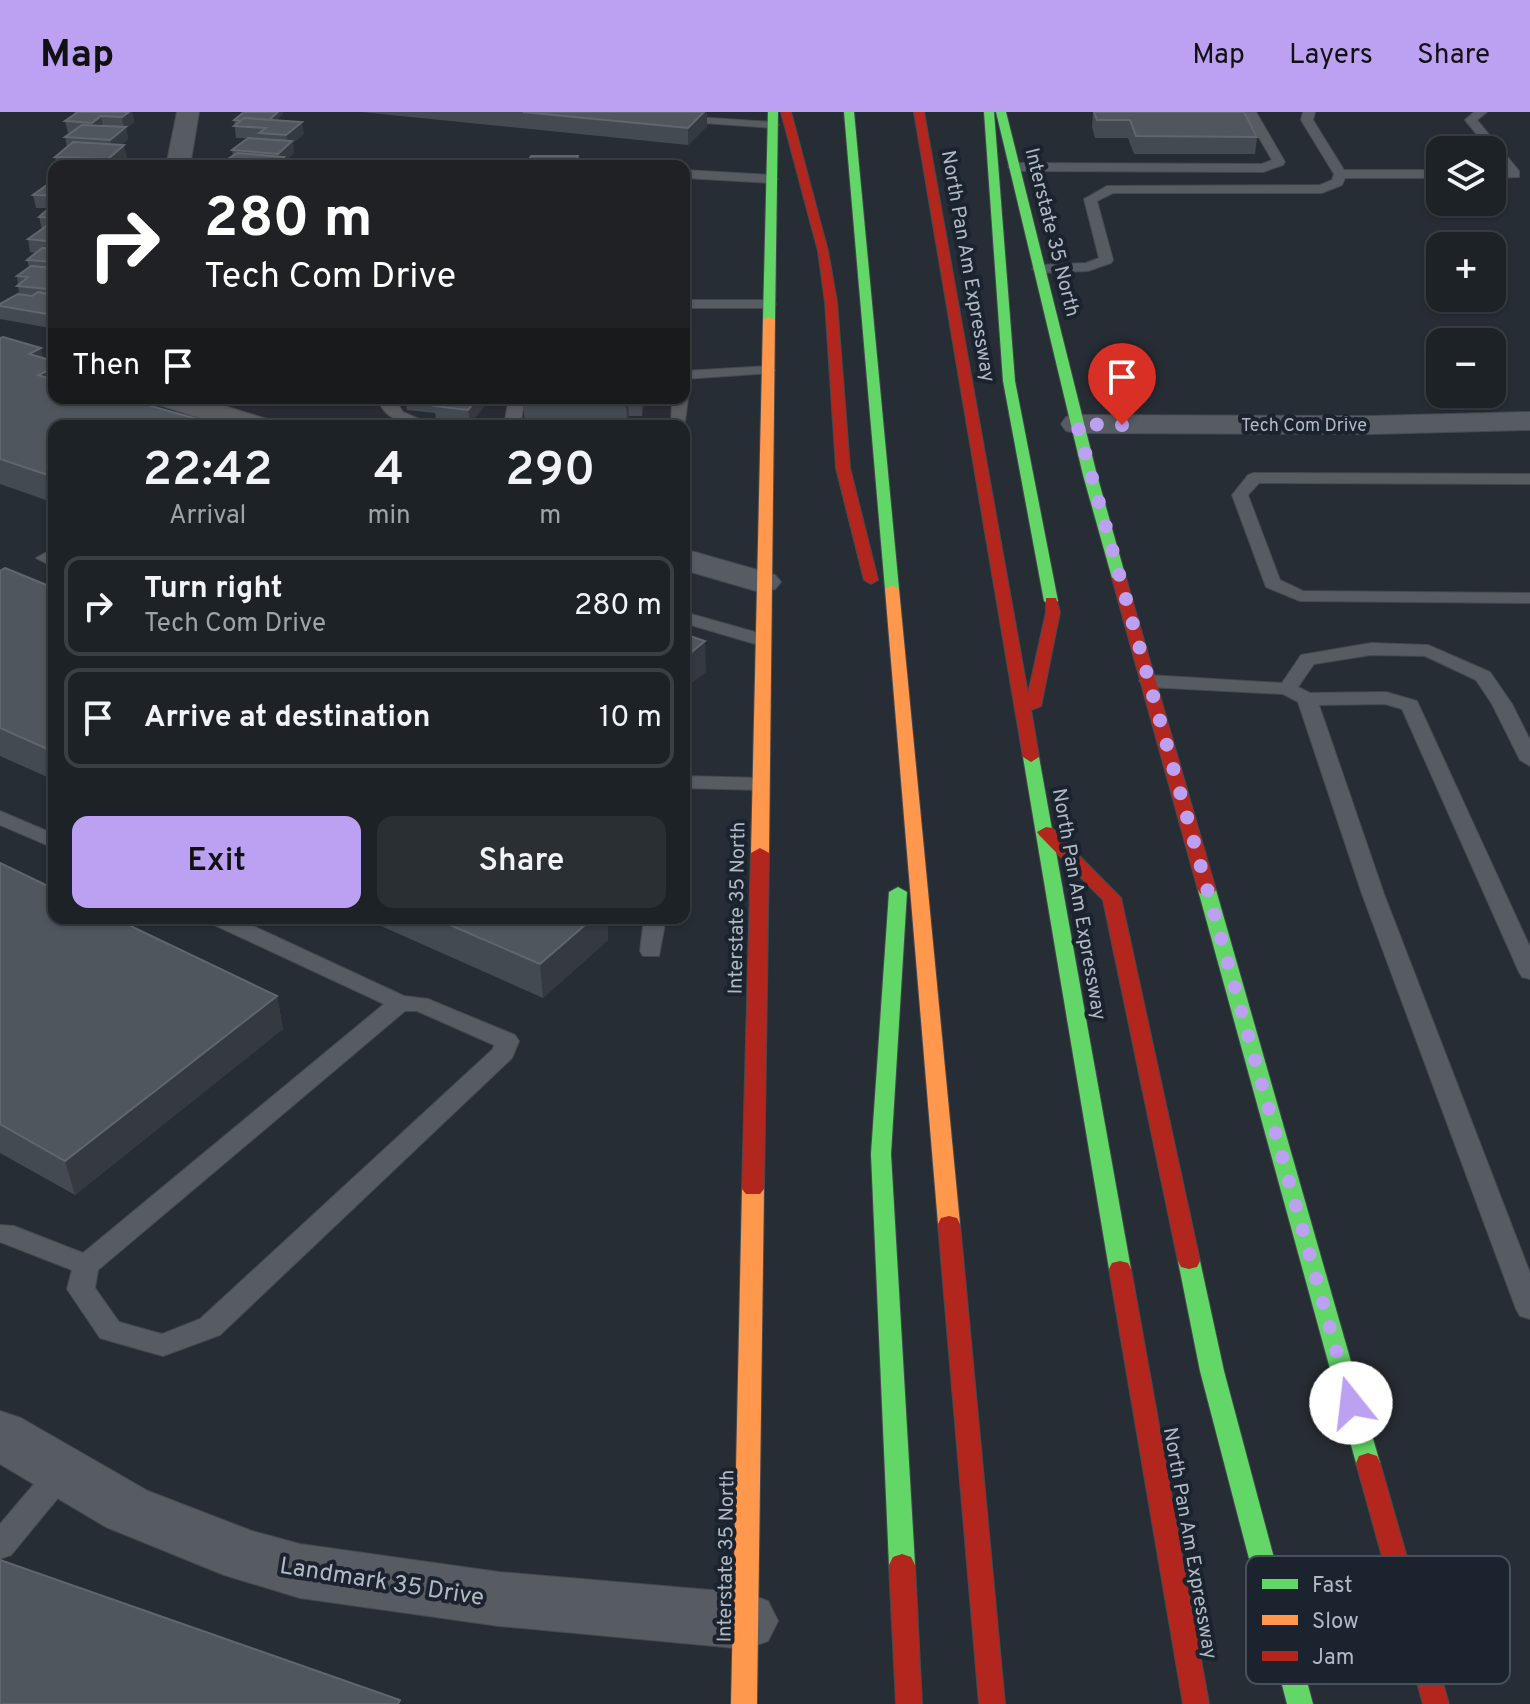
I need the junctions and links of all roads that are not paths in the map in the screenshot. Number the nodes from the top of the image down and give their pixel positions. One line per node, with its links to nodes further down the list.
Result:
1 (188, 112): 12 (street)
2 (849, 112): 39 (main road)
3 (919, 112): 40 (main road, North Pan Am Expressway)
4 (989, 112): 40 (main road)
5 (1001, 112): 14 (main road, Interstate 35 North)
6 (1250, 112): 14 (lane)
7 (1309, 112): 16 (lane)
8 (1481, 112): 11 (lane)
9 (777, 116): 10 (lane); 19 (main road, Interstate 35 North); 39 (main road)
10 (668, 118)
11 (1484, 136)
12 (179, 160)
13 (1506, 163): 18 (lane)
14 (1014, 167): 20 (main road, Interstate 35 North)
15 (690, 174): 19 (lane)
16 (1340, 174): 17 (lane); 20 (lane)
17 (1426, 174)
18 (1506, 174)
19 (772, 179): 22 (main road, Interstate 35 North)
20 (1039, 269): 30 (main road, Interstate 35 North)
21 (690, 304): 22 (lane)
22 (769, 304): 23 (main road, Interstate 35 North)
23 (768, 370): 24 (lane); 33 (main road, Interstate 35 North)
24 (690, 375)
25 (186, 404): 27 (street)
26 (388, 404): 28 (lane)
27 (237, 420)
28 (411, 420)
29 (1530, 421): 30 (street, Tech Com Drive)
30 (1077, 424): 37 (main road, Interstate 35 North)
31 (1530, 479): 34 (lane)
32 (690, 561): 33 (street)
33 (763, 582): 36 (main road, Interstate 35 North)
34 (1530, 598)
35 (690, 619): 36 (lane)
36 (762, 640): 44 (main road, Interstate 35 North)
37 (1148, 681): 38 (lane); 60 (main road, Interstate 35 North)
38 (1297, 694): 42 (lane); 51 (lane); 55 (lane)
39 (905, 711): 41 (main road)
40 (1028, 728): 46 (main road, North Pan Am Expressway)
41 (907, 750): 65 (main road); 66 (main road)
42 (1530, 760)
43 (690, 782): 44 (lane)
44 (760, 784): 61 (main road, Interstate 35 North)
45 (0, 817): 47 (lane)
46 (1046, 832): 59 (main road); 67 (main road, North Pan Am Expressway)
47 (48, 839)
48 (231, 924): 52 (lane)
49 (654, 924): 50 (lane)
50 (651, 951)
51 (1530, 972)
52 (400, 1003): 54 (lane); 54 (lane)
53 (2, 1234): 54 (lane)
54 (86, 1265)
55 (1530, 1309)
56 (0, 1435): 57 (street, Landmark 35 Drive)
57 (62, 1472): 58 (lane); 61 (street, Landmark 35 Drive)
58 (0, 1546)
59 (1261, 1556)
60 (1394, 1556)
61 (746, 1621): 64 (main road, Interstate 35 North)
62 (1295, 1684): 68 (main road)
63 (1430, 1684): 69 (main road, Interstate 35 North)
64 (744, 1704)
65 (909, 1704)
66 (992, 1704)
67 (1196, 1704)
68 (1300, 1704)
69 (1436, 1704)

